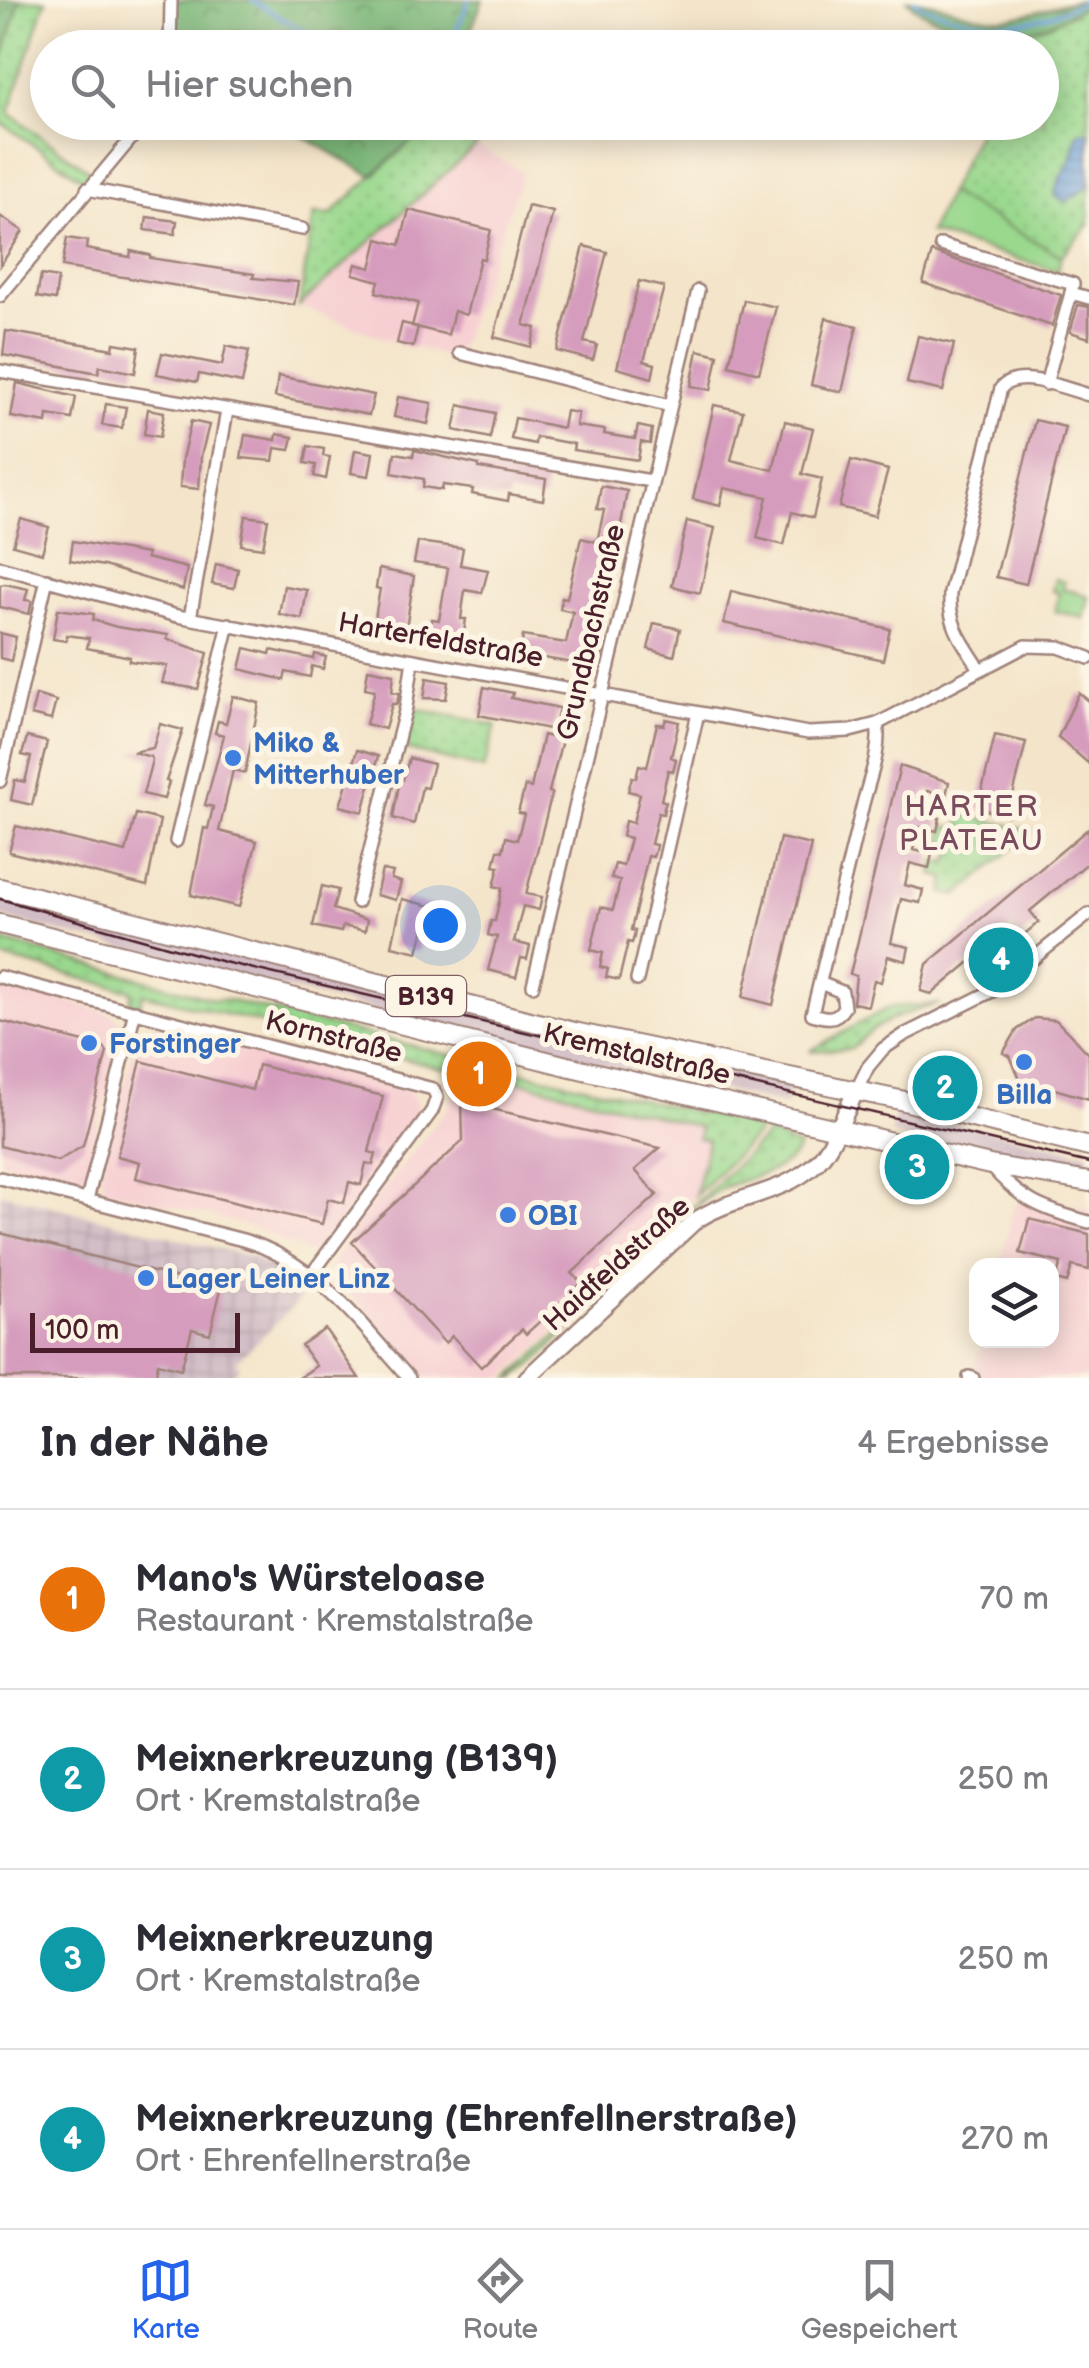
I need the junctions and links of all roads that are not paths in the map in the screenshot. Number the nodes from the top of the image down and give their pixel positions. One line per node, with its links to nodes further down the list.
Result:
1 (171, 0): 2 (street)
2 (170, 30)
3 (129, 140): 4 (street)
4 (87, 189): 5 (street); 9 (street)
5 (302, 229)
6 (941, 245): 8 (street)
7 (698, 291): 15 (street, Grundbachstraße)
8 (1071, 292): 10 (street); 13 (street)
9 (0, 296)
10 (1089, 298)
11 (460, 353): 15 (street)
12 (0, 371): 16 (street)
13 (1046, 384): 14 (street); 24 (street)
14 (1089, 395)
15 (670, 406): 17 (street, Grundbachstraße)
16 (227, 412): 17 (street); 20 (street)
17 (651, 481): 25 (street, Grundbachstraße)
18 (0, 567): 19 (street, Harterfeldstraße)
19 (47, 579): 20 (street, Harterfeldstraße); 28 (street)
20 (190, 618): 21 (street, Harterfeldstraße)
21 (229, 624): 23 (street, Harterfeldstraße); 29 (street)
22 (1089, 658): 24 (street, Harterfeldstraße)
23 (414, 660): 25 (street, Harterfeldstraße); 31 (street)
24 (980, 669): 27 (street, Harterfeldstraße)
25 (602, 693): 26 (street, Harterfeldstraße); 37 (street, Grundbachstraße)
26 (698, 713): 27 (street, Harterfeldstraße); 35 (street)
27 (876, 724): 36 (street)
28 (0, 782)
29 (176, 841)
30 (0, 888): 39 (main road, Kremstalstraße / B139)
31 (357, 902)
32 (1089, 914): 39 (street)
33 (0, 924): 40 (main road, Kremstalstraße / B139)
34 (0, 977): 38 (street, Kornstraße)
35 (637, 980)
36 (820, 982)
37 (533, 985)
38 (135, 1011): 45 (street); 47 (street, Kornstraße)
39 (856, 1091): 40 (street, Haidfeldstraße); 41 (main road, Kremstalstraße / B139)
40 (836, 1128): 42 (main road, Kremstalstraße / B139); 49 (street, Haidfeldstraße)
41 (1089, 1147)
42 (990, 1165): 44 (main road, Kremstalstraße / B139); 46 (street)
43 (0, 1178): 45 (street)
44 (1089, 1182)
45 (87, 1200): 47 (street)
46 (1089, 1222)
47 (311, 1275): 48 (street)
48 (409, 1378)
49 (527, 1378)

